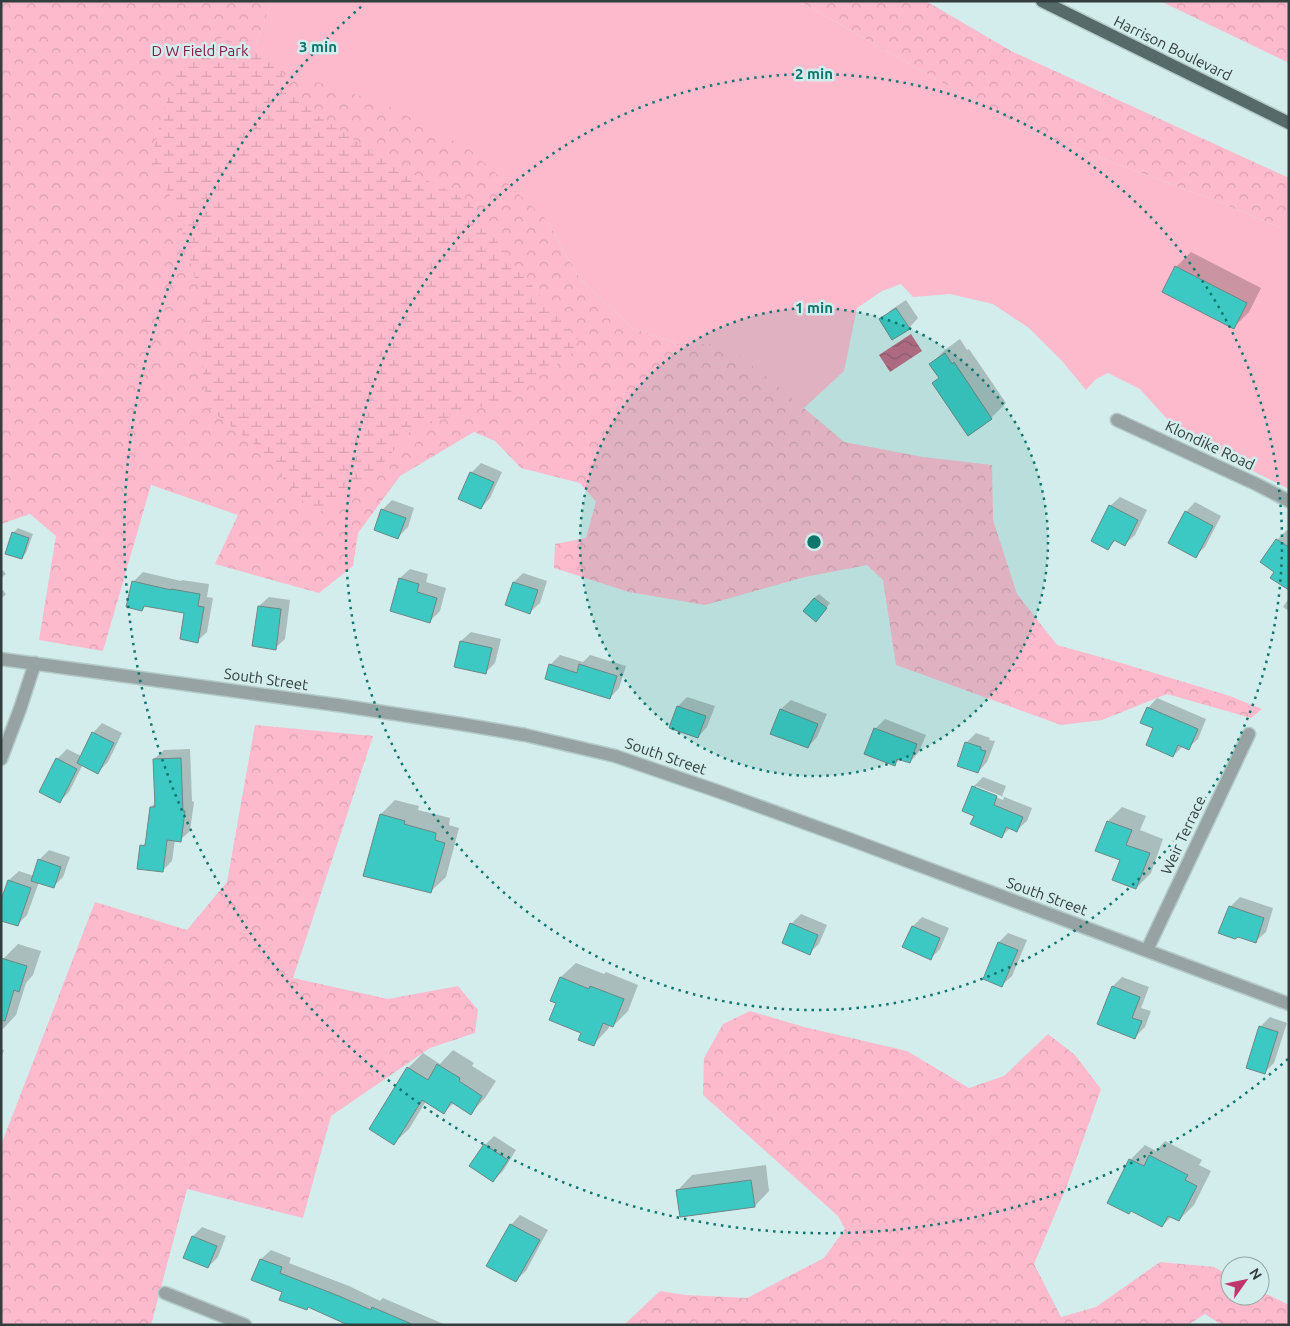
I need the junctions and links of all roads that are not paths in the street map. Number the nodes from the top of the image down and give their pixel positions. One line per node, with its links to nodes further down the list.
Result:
1 (1042, 1): 2 (main road, Harrison Boulevard)
2 (1289, 123)
3 (1117, 420): 4 (street, Klondike Road)
4 (1289, 501)
5 (1, 659): 6 (street, South Street)
6 (35, 663): 8 (street); 9 (street, South Street)
7 (1249, 734): 9 (street, Weir Terrace)
8 (1, 759)
9 (1147, 950): 10 (street, South Street)
10 (1289, 1004)
11 (165, 1292): 12 (street)
12 (244, 1324)

